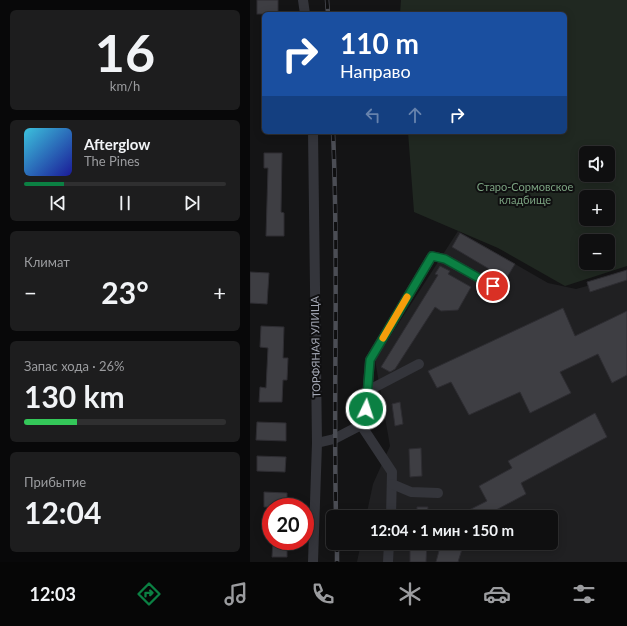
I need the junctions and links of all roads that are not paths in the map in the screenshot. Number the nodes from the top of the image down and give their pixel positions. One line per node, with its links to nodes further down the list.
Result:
1 (303, 0): 2 (street)
2 (305, 12)
3 (313, 134): 8 (street, ТОРФЯНАЯ УЛИЦА)
4 (493, 286): 6 (street)
5 (419, 364): 6 (street)
6 (366, 409): 7 (street)
7 (361, 425): 8 (street); 9 (street)
8 (317, 443): 13 (street, ТОРФЯНАЯ УЛИЦА)
9 (392, 484): 10 (street); 11 (street)
10 (438, 493)
11 (391, 510)
12 (389, 550): 14 (street)
13 (313, 562)
14 (388, 562)

